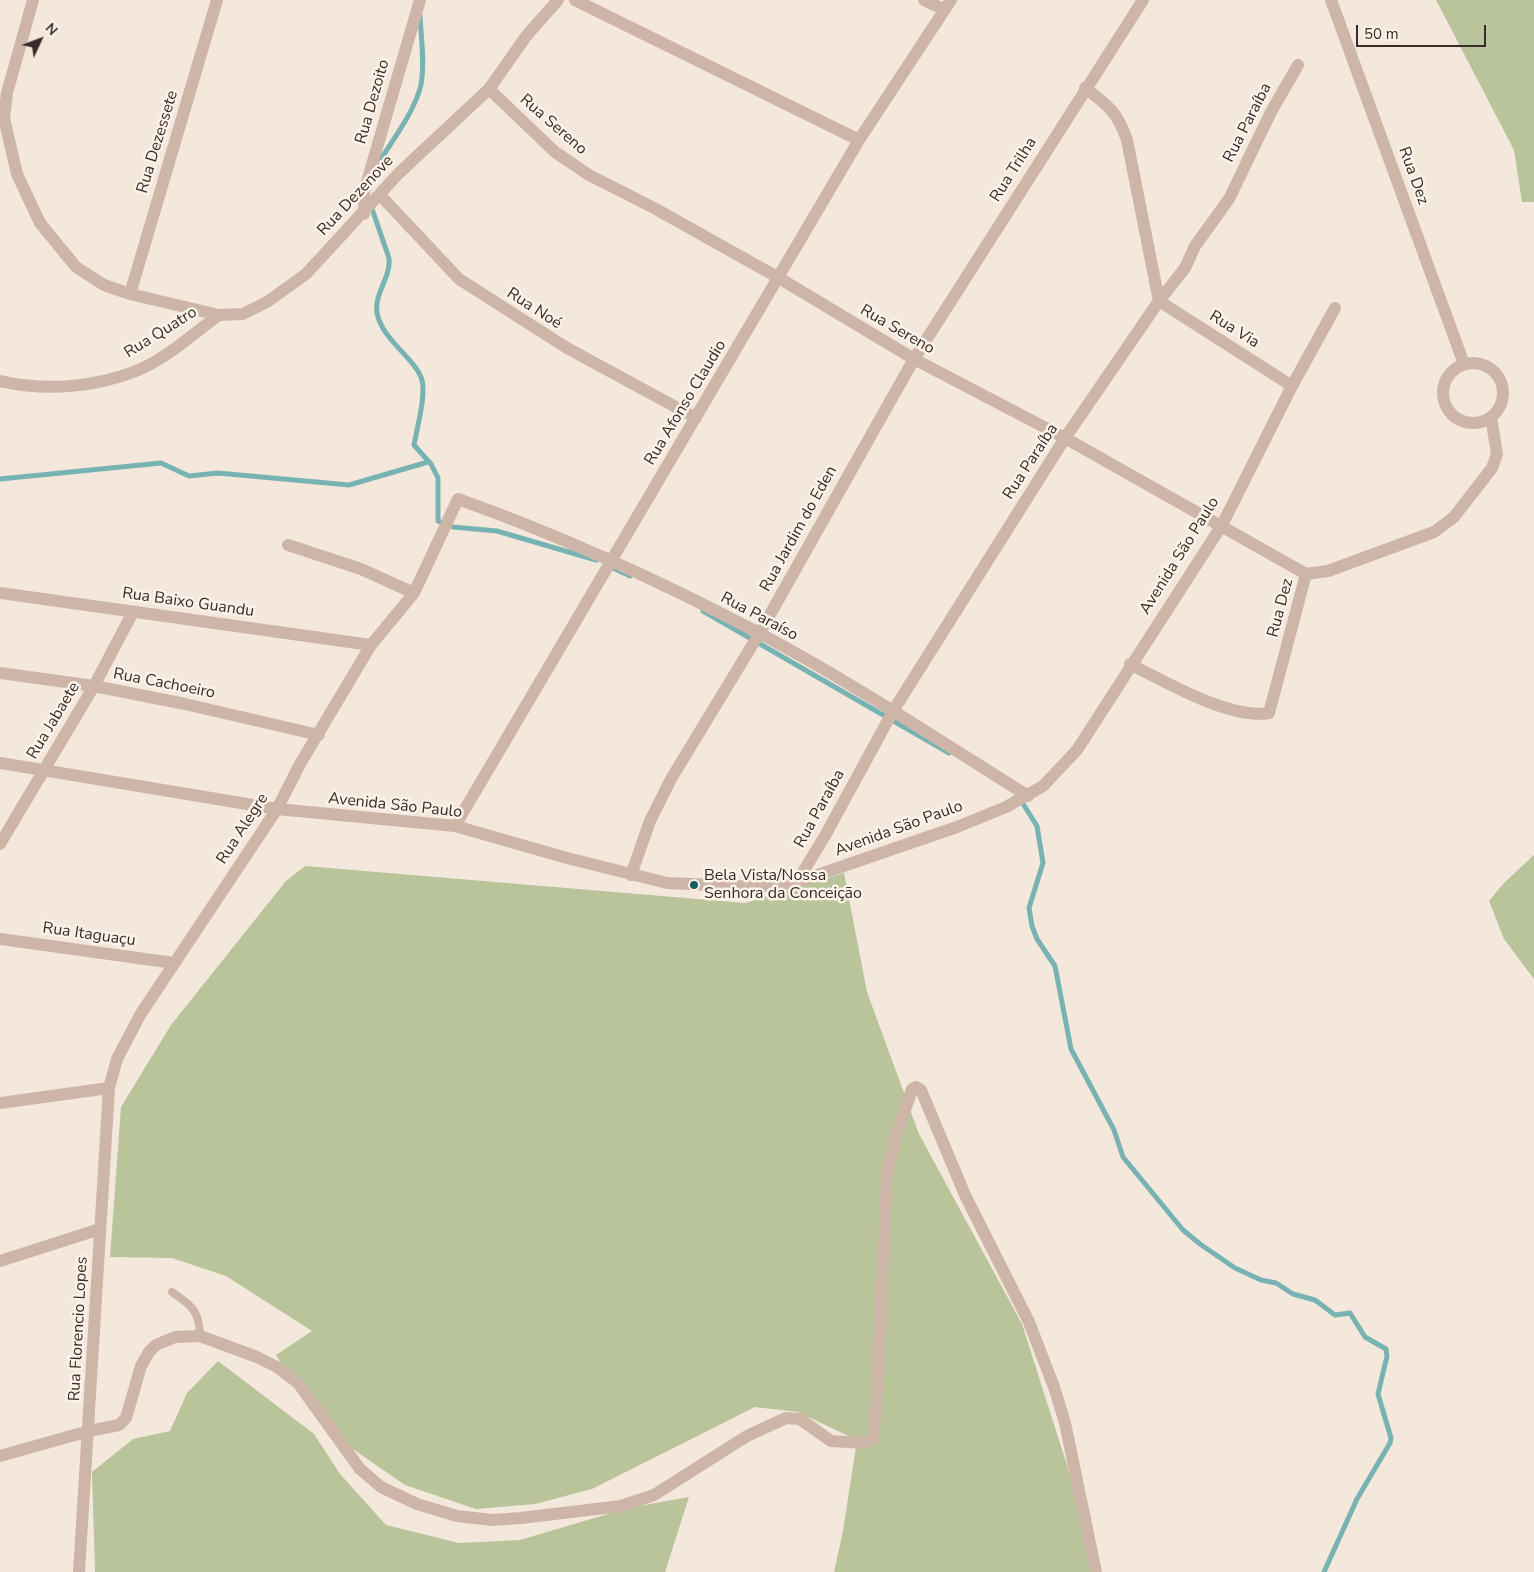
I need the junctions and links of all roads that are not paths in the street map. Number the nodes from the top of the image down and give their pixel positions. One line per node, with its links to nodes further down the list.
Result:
1 (33, 0): 17 (street, Rua Dezenove)
2 (217, 0): 17 (street, Rua Dezessete)
3 (420, 0): 15 (street, Rua Dezoito)
4 (558, 0): 12 (street, Rua Dezenove)
5 (575, 0): 13 (street)
6 (924, 0): 9 (street)
7 (1143, 0): 11 (street, Rua Trilha)
8 (1331, 0): 22 (street, Rua Dez)
9 (948, 5): 13 (street, Rua Afonso Claudio)
10 (1298, 65): 18 (street, Rua Paraíba)
11 (1085, 88): 18 (street); 21 (street, Rua Trilha)
12 (489, 89): 14 (street, Rua Dezenove); 16 (street, Rua Sereno)
13 (858, 140): 16 (street, Rua Afonso Claudio)
14 (380, 195): 15 (street, Rua Dezenove); 26 (street, Rua Noé)
15 (364, 214): 20 (street, Rua Dezenove)
16 (779, 278): 21 (street, Rua Sereno); 26 (street, Rua Afonso Claudio)
17 (130, 294): 20 (street, Rua Dezenove)
18 (1159, 301): 24 (street, Rua Via); 27 (street, Rua Paraíba)
19 (1335, 308): 24 (street, Avenida São Paulo)
20 (219, 315): 23 (street, Rua Quatro)
21 (914, 359): 27 (street, Rua Sereno); 36 (street, Rua Jardim do Eden)
22 (1464, 364): 25 (street); 25 (street)
23 (0, 381)
24 (1292, 386): 29 (street, Avenida São Paulo)
25 (1491, 417): 32 (street, Rua Dez)
26 (696, 418): 31 (street, Rua Afonso Claudio)
27 (1065, 438): 29 (street, Rua Sereno); 41 (street, Rua Paraíba)
28 (458, 500): 31 (street, Rua Paraíso); 34 (street, Rua Alegre)
29 (1222, 525): 32 (street, Rua Sereno); 38 (street, Avenida São Paulo)
30 (288, 545): 34 (street)
31 (612, 560): 36 (street, Rua Paraíso); 47 (street, Rua Afonso Claudio)
32 (1306, 574): 38 (street, Rua Dez)
33 (0, 593): 35 (street, Rua Baixo Guandu)
34 (414, 593): 37 (street, Rua Alegre)
35 (133, 612): 37 (street, Rua Baixo Guandu); 40 (street, Rua Jabaete)
36 (759, 634): 41 (street, Rua Paraíso); 49 (street, Rua Jardim do Eden)
37 (371, 645): 42 (street, Rua Alegre)
38 (1130, 664): 45 (street, Avenida São Paulo)
39 (0, 673): 40 (street, Rua Cachoeiro)
40 (94, 686): 42 (street, Rua Cachoeiro); 44 (street, Rua Jabaete)
41 (893, 711): 45 (street, Rua Paraíso); 50 (street, Rua Paraíba)
42 (319, 736): 46 (street, Rua Alegre)
43 (0, 762): 44 (street, Avenida São Paulo)
44 (45, 768): 46 (street, Avenida São Paulo); 48 (street, Rua Jabaete)
45 (1028, 796): 50 (street, Avenida São Paulo)
46 (277, 809): 47 (street, Avenida São Paulo); 52 (street, Rua Alegre)
47 (455, 826): 49 (street, Avenida São Paulo)
48 (0, 844)
49 (631, 875): 50 (street, Avenida São Paulo)
50 (797, 882)
51 (0, 939): 52 (street, Rua Itaguaçu)
52 (174, 963): 53 (street, Rua Alegre)
53 (109, 1088): 54 (street); 55 (street, Rua Florencio Lopes)
54 (0, 1103)
55 (100, 1229): 56 (street); 59 (street, Rua Florencio Lopes)
56 (0, 1261)
57 (172, 1292): 58 (lane)
58 (200, 1336): 59 (street); 62 (street)
59 (89, 1430): 60 (street); 61 (street, Rua Florencio Lopes)
60 (0, 1456)
61 (79, 1572)
62 (1096, 1572)

